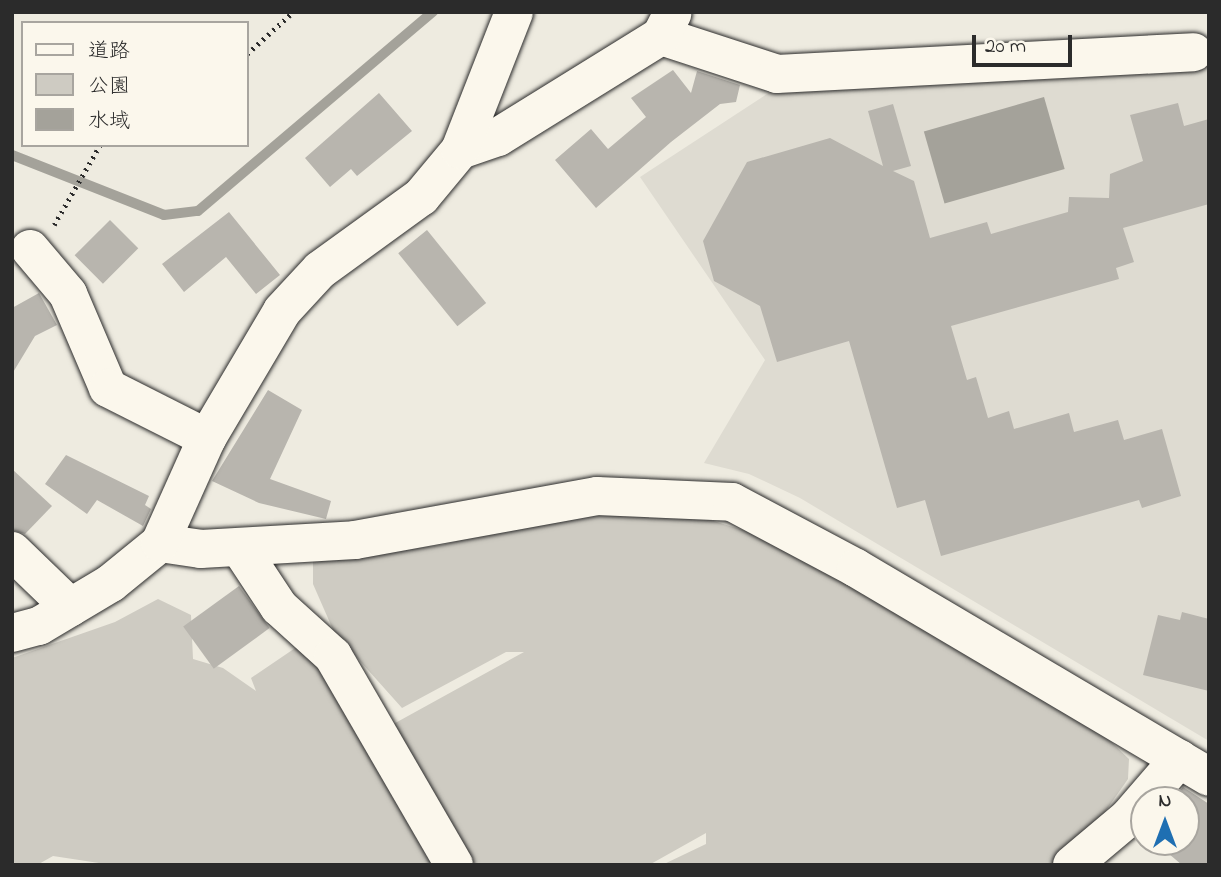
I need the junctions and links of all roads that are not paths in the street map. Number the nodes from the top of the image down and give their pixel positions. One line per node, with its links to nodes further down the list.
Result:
1 (514, 12): 4 (street)
2 (667, 24): 3 (street); 4 (street)
3 (1193, 52)
4 (460, 150): 6 (street)
5 (30, 249): 6 (street)
6 (207, 438): 7 (street)
7 (160, 543): 8 (street); 10 (street)
8 (240, 548): 12 (street); 13 (street)
9 (12, 551): 10 (street)
10 (70, 607): 11 (street)
11 (12, 633)
12 (1194, 768): 14 (street)
13 (454, 865)
14 (1072, 865)

